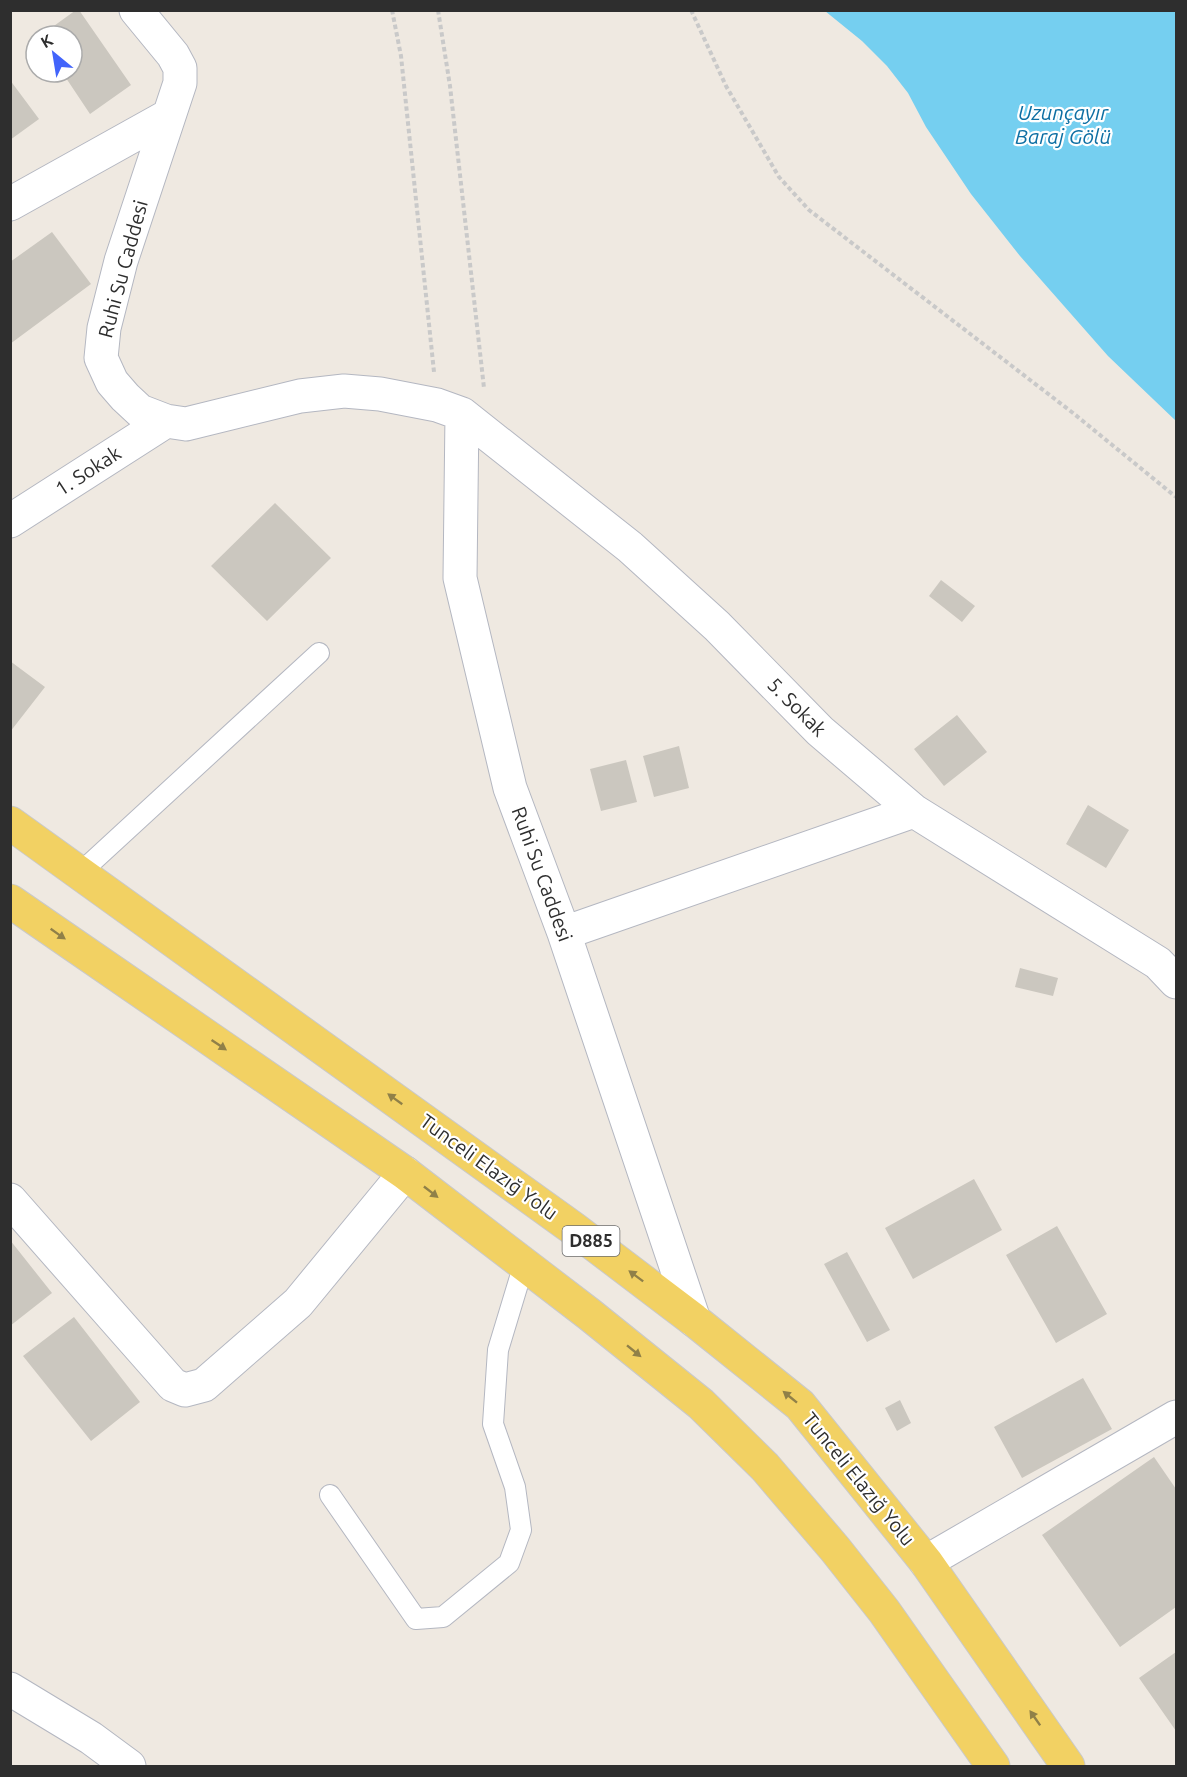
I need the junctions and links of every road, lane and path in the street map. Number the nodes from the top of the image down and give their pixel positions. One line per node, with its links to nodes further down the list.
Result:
1 (136, 10): 5 (street, Ruhi Su Caddesi)
2 (392, 10): 7 (path)
3 (438, 10): 9 (path)
4 (691, 10): 10 (path)
5 (168, 116): 6 (street); 8 (street, Ruhi Su Caddesi)
6 (10, 204)
7 (450, 410): 8 (street, Ruhi Su Caddesi); 9 (street, 5. Sokak); 17 (street, Ruhi Su Caddesi)
8 (166, 421): 11 (street, 1. Sokak)
9 (489, 436): 13 (street, 5. Sokak)
10 (1176, 496)
11 (10, 521)
12 (319, 653): 15 (lane)
13 (914, 811): 17 (street); 18 (street, 5. Sokak)
14 (10, 823): 15 (main road, Tunceli Elazığ Yolu / D885)
15 (81, 872): 22 (main road, Tunceli Elazığ Yolu / D885, one-way to 15)
16 (10, 901): 19 (main road, one-way to 19)
17 (564, 933): 22 (street, Ruhi Su Caddesi)
18 (1176, 982)
19 (405, 1173): 20 (street); 21 (main road, one-way to 21)
20 (10, 1200)
21 (524, 1264): 24 (lane); 28 (main road, one-way to 28)
22 (694, 1320): 25 (main road, Tunceli Elazığ Yolu / D885, one-way to 22)
23 (1176, 1417): 25 (street)
24 (330, 1495)
25 (926, 1562): 29 (main road, Tunceli Elazığ Yolu / D885, one-way to 25)
26 (10, 1689): 27 (street)
27 (129, 1767)
28 (993, 1767)
29 (1068, 1767)

